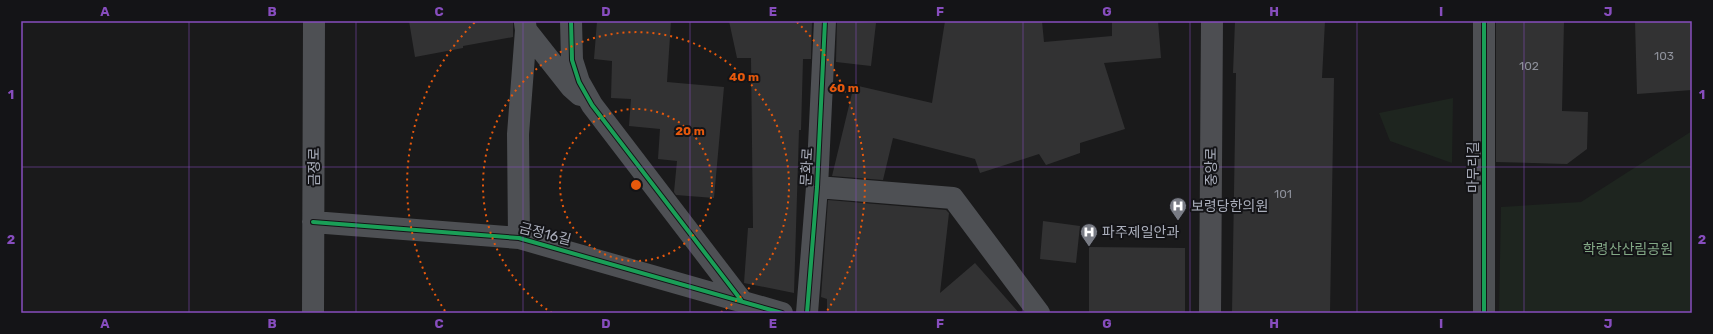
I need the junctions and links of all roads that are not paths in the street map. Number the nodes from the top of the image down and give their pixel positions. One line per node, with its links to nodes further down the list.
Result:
1 (314, 21): 9 (street, 금정로)
2 (571, 21): 7 (street)
3 (825, 21): 8 (street, 문화로)
4 (1212, 21): 16 (main road, 중앙로)
5 (1484, 21): 17 (street, 마무리길)
6 (525, 25): 7 (street); 10 (street)
7 (592, 105): 11 (street)
8 (817, 187): 14 (street, 문화로); 15 (street)
9 (313, 222): 10 (street, 금정16길); 12 (street, 금정로)
10 (519, 238): 11 (street, 금정16길)
11 (741, 300): 13 (street, 금정16길)
12 (313, 313)
13 (782, 313)
14 (807, 313)
15 (1039, 313)
16 (1210, 313)
17 (1484, 313)

